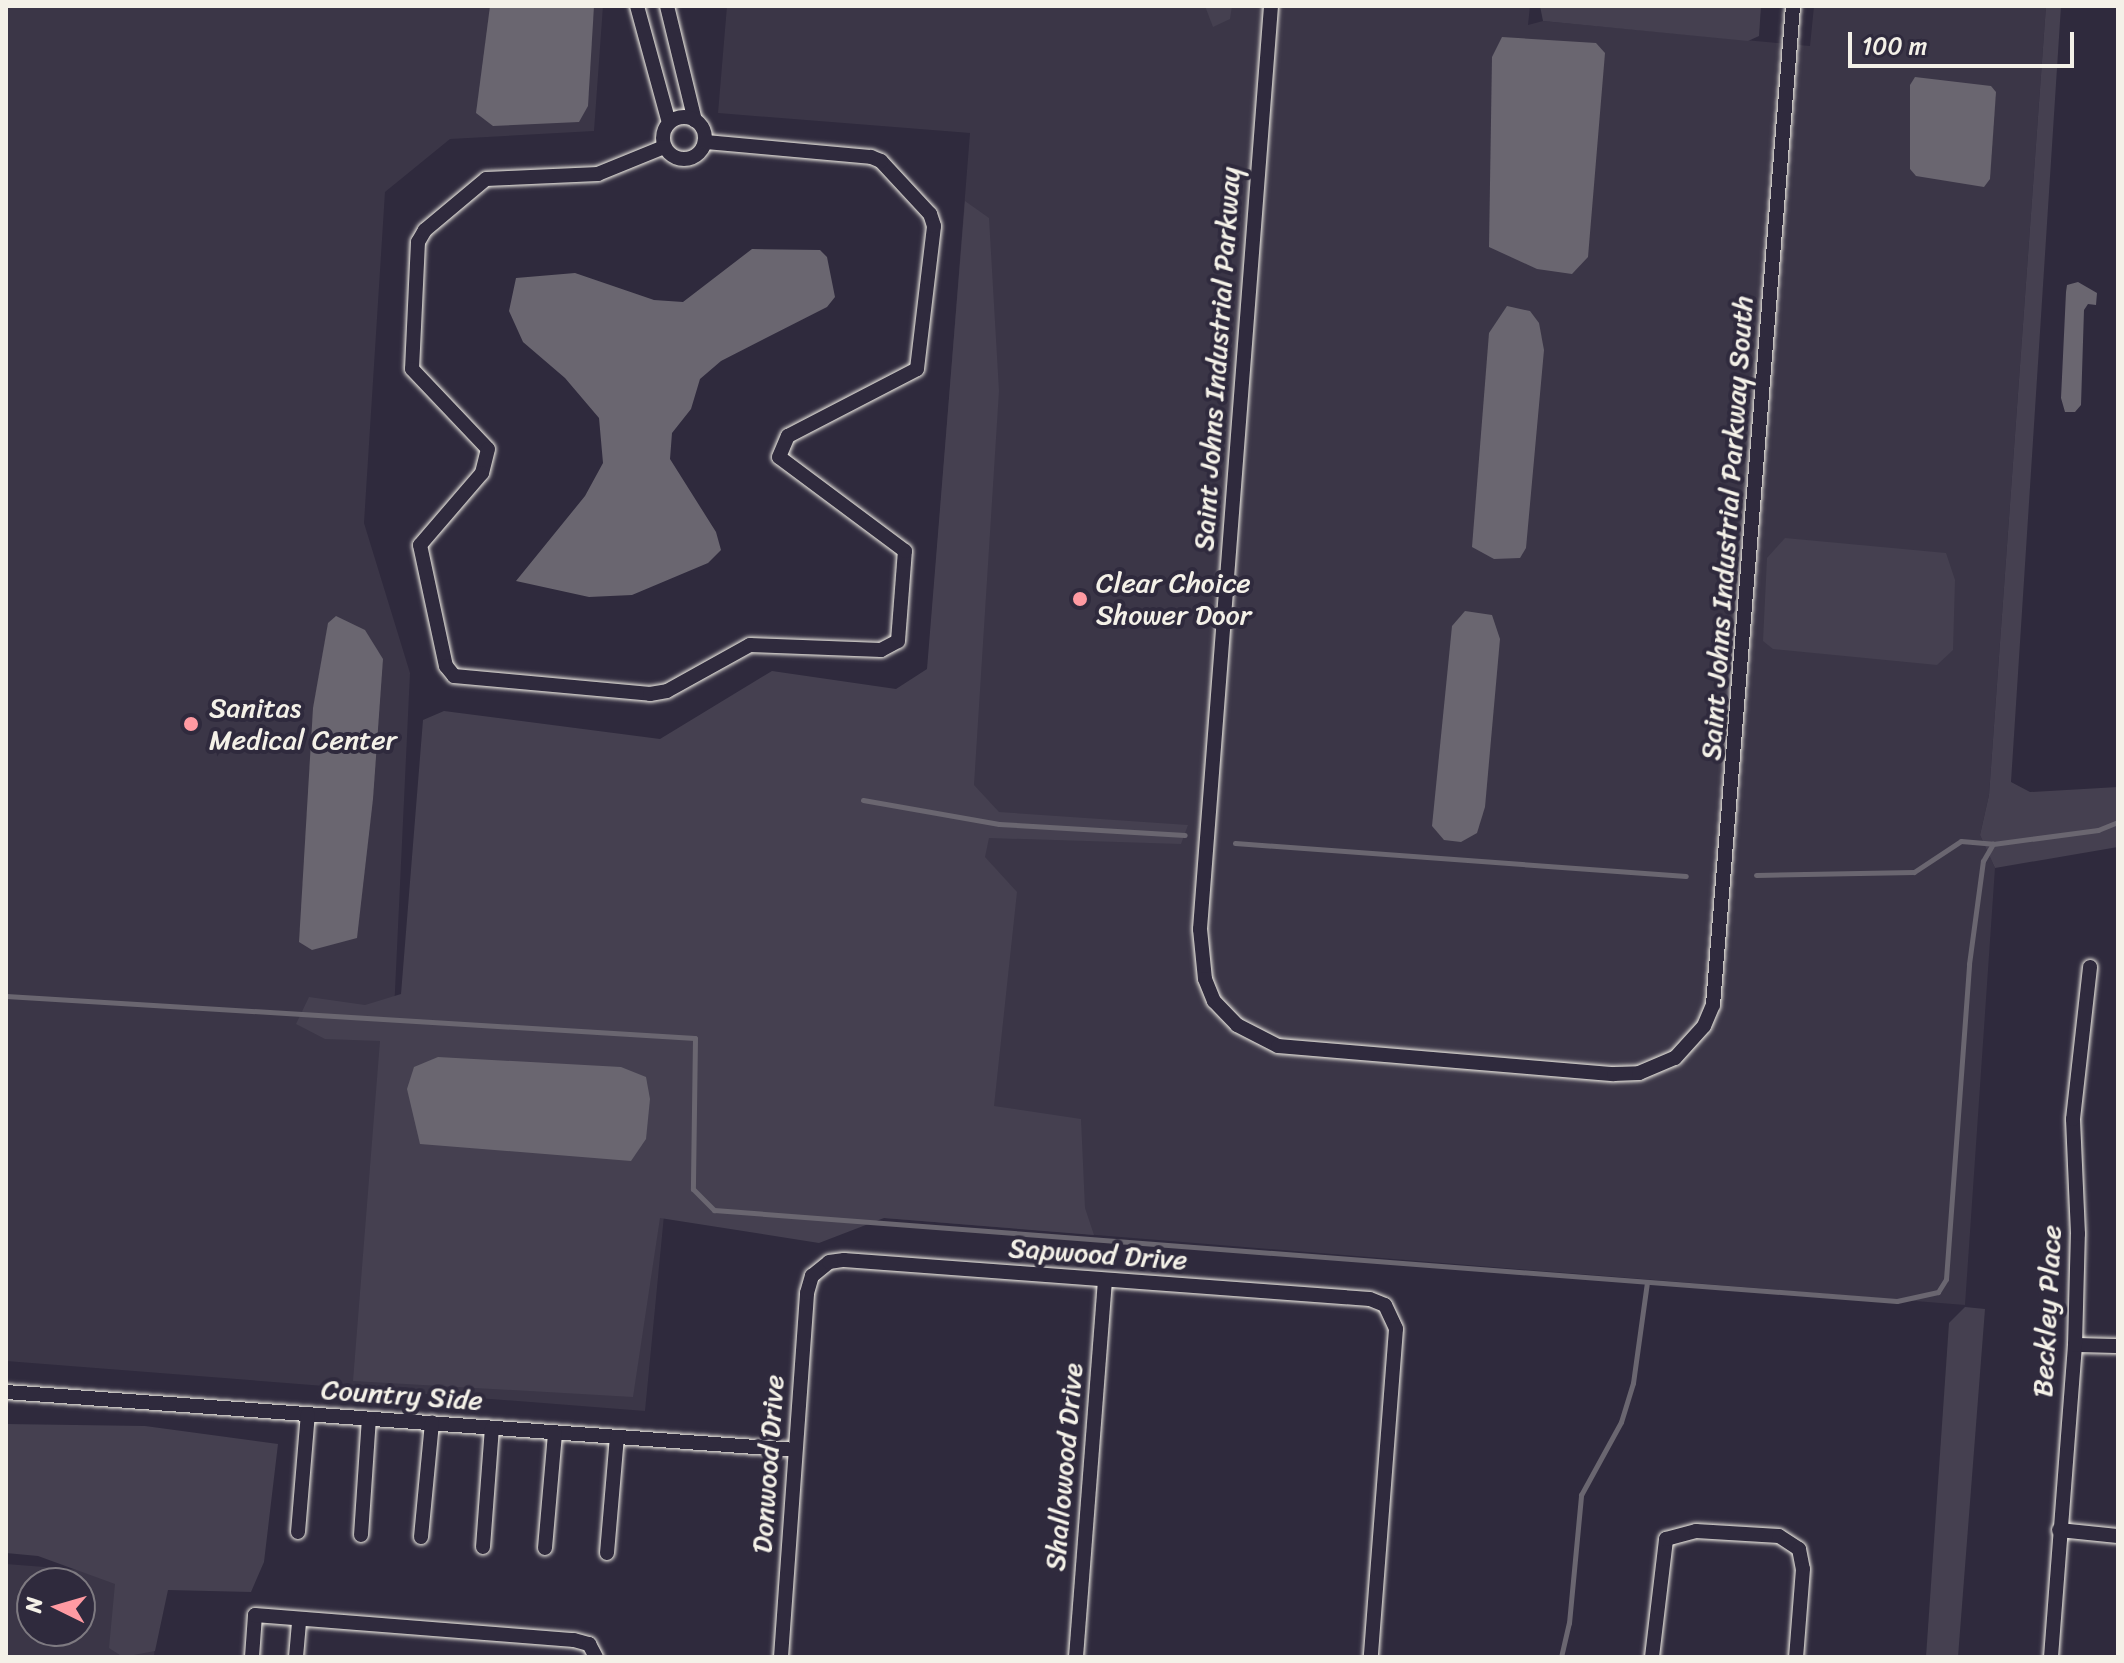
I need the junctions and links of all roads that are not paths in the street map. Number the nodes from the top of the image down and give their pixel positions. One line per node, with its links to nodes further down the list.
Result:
1 (637, 6): 6 (street)
2 (667, 6): 5 (street)
3 (1271, 6): 10 (street, Saint Johns Industrial Parkway)
4 (1793, 6): 10 (street, Saint Johns Industrial Parkway South)
5 (695, 121): 6 (street); 7 (street)
6 (669, 123): 8 (street)
7 (705, 142): 8 (street); 8 (street)
8 (664, 147)
9 (2090, 967): 13 (street, Beckley Place)
10 (1689, 1046)
11 (812, 1276): 12 (street, Sapwood Drive); 22 (street, Donwood Drive)
12 (1105, 1282): 36 (street, Shallowood Drive); 37 (street, Sapwood Drive)
13 (2075, 1345): 14 (street); 23 (street, Beckley Place)
14 (2118, 1346)
15 (6, 1392): 16 (street, Country Side)
16 (308, 1414): 17 (street, Country Side); 24 (street)
17 (369, 1419): 18 (street, Country Side); 25 (street)
18 (432, 1423): 19 (street, Country Side); 27 (street)
19 (492, 1428): 20 (street, Country Side); 28 (street)
20 (555, 1433): 21 (street, Country Side); 29 (street)
21 (617, 1437): 22 (street, Country Side); 30 (street)
22 (795, 1450): 35 (street, Donwood Drive)
23 (2059, 1530): 26 (street); 40 (street, Beckley Place)
24 (298, 1532)
25 (361, 1535)
26 (2118, 1536)
27 (421, 1537)
28 (483, 1547)
29 (545, 1548)
30 (607, 1553)
31 (299, 1619): 32 (street); 33 (street); 34 (street)
32 (252, 1657)
33 (296, 1657)
34 (596, 1657)
35 (781, 1657)
36 (1076, 1657)
37 (1371, 1657)
38 (1652, 1657): 39 (street)
39 (1796, 1657)
40 (2051, 1657)

